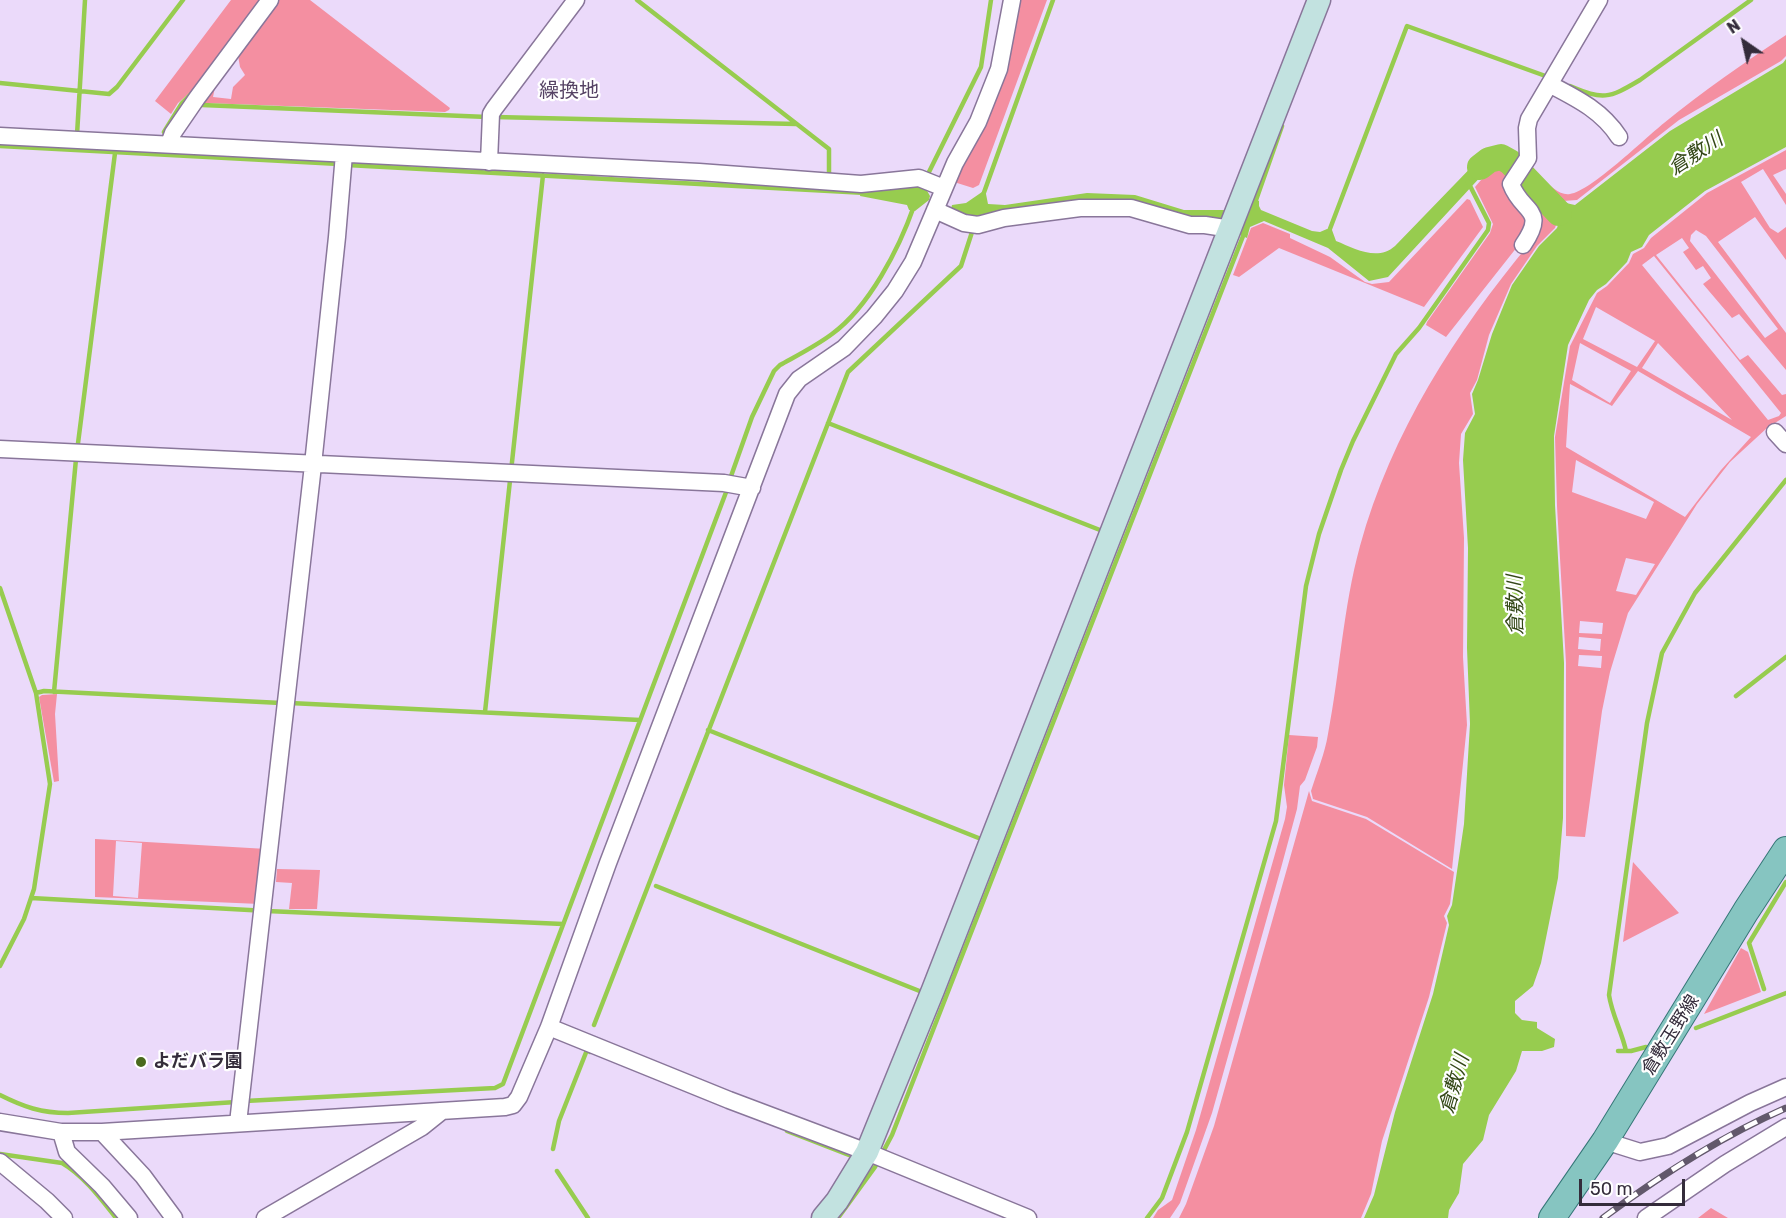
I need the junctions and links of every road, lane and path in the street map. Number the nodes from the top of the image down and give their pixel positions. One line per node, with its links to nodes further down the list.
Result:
1 (270, 0): 9 (street)
2 (576, 0): 11 (street)
3 (1012, 0): 12 (street)
4 (1319, 0): 14 (street)
5 (1599, 0): 6 (street)
6 (1552, 81): 8 (street); 15 (street)
7 (0, 136): 9 (street)
8 (1619, 136)
9 (169, 144): 10 (street)
10 (343, 161): 11 (street); 17 (street)
11 (485, 162): 12 (street)
12 (931, 183): 13 (street)
13 (935, 210): 14 (street); 18 (street)
14 (1234, 221): 29 (street)
15 (1523, 245)
16 (0, 449): 17 (street)
17 (314, 467): 18 (street); 24 (street)
18 (752, 488): 20 (street)
19 (1786, 850): 28 (main road, 倉敷玉野線)
20 (549, 1027): 22 (street); 29 (street)
21 (1786, 1087): 28 (street)
22 (442, 1112): 24 (street); 34 (street)
23 (0, 1122): 26 (street)
24 (238, 1123): 27 (street)
25 (1786, 1127): 38 (street)
26 (61, 1132): 27 (street); 32 (street)
27 (102, 1132): 33 (street)
28 (1605, 1141): 37 (main road, 倉敷玉野線)
29 (876, 1156): 35 (street); 36 (street)
30 (0, 1162): 31 (street)
31 (64, 1218)
32 (129, 1218)
33 (174, 1218)
34 (265, 1218)
35 (823, 1218)
36 (1028, 1218)
37 (1552, 1218)
38 (1646, 1218)

